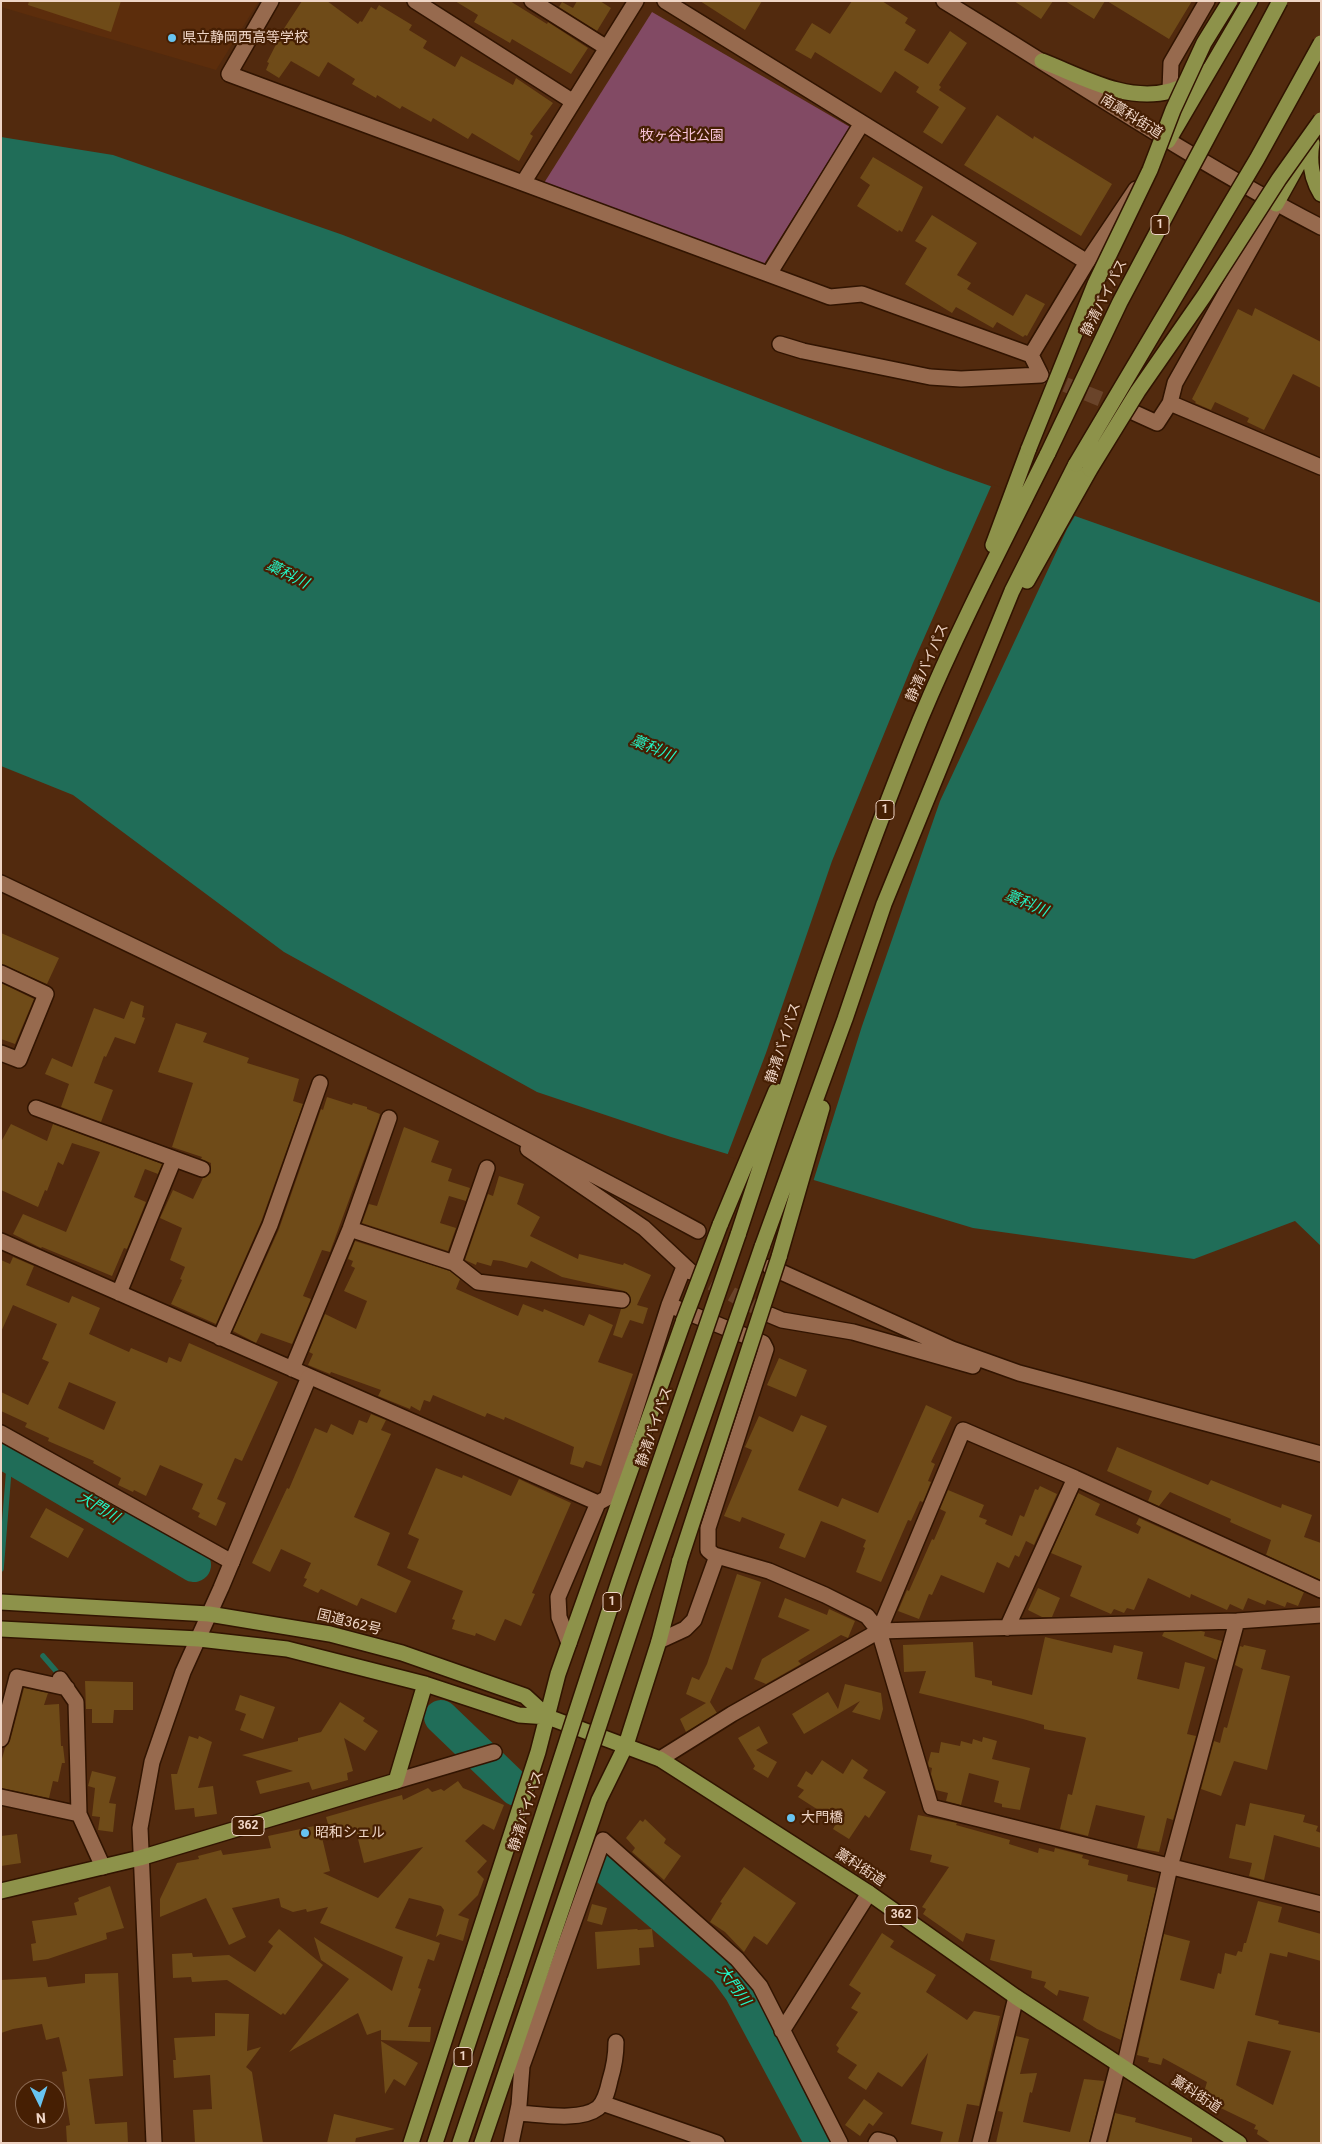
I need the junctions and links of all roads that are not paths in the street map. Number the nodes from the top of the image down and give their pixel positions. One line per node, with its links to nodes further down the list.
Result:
1 (271, 1): 21 (street)
2 (415, 1): 16 (street)
3 (532, 1): 12 (street)
4 (636, 1): 12 (street)
5 (665, 1): 18 (street)
6 (944, 1): 13 (street, 南藁科街道)
7 (1207, 1): 15 (street)
8 (1230, 1): 32 (highway, 1, bridge)
9 (1250, 1): 14 (highway)
10 (1280, 1): 32 (highway, 静清バイパス / 1, bridge)
11 (1321, 43): 33 (highway, 1, bridge)
12 (606, 48): 16 (street)
13 (1042, 60): 15 (highway); 20 (street, 南藁科街道)
14 (1210, 69): 15 (highway); 20 (highway)
15 (1170, 91)
16 (572, 102): 21 (street)
17 (1321, 121): 19 (highway, 1); 33 (highway, 1, bridge)
18 (862, 123): 25 (street); 26 (street)
19 (1312, 139): 22 (highway, 1); 23 (highway, 1)
20 (1168, 141): 23 (street, 南藁科街道); 25 (street)
21 (523, 183): 26 (street)
22 (1321, 194)
23 (1276, 204): 24 (street, 南藁科街道); 29 (street)
24 (1321, 227)
25 (1087, 262): 28 (street)
26 (769, 274): 28 (street)
27 (780, 344): 28 (street)
28 (1032, 355)
29 (1170, 403): 30 (street); 31 (street)
30 (1135, 413)
31 (1321, 467)
32 (963, 623): 36 (highway, 静清バイパス / 1)
33 (991, 646): 37 (highway, 1)
34 (1, 883): 42 (street)
35 (1, 972): 38 (street)
36 (815, 1000): 75 (highway, 1, bridge); 99 (highway, 静清バイパス / 1, bridge)
37 (845, 1020): 74 (highway, 1, bridge); 100 (highway, 1, bridge)
38 (1, 1053)
39 (320, 1083): 55 (street)
40 (36, 1108): 43 (street)
41 (389, 1118): 46 (street)
42 (500, 1126): 47 (street); 53 (street)
43 (174, 1159): 45 (street); 51 (street)
44 (487, 1168): 49 (street)
45 (202, 1169)
46 (350, 1229): 49 (street); 56 (street)
47 (698, 1231)
48 (2, 1245): 51 (street)
49 (454, 1263): 52 (street)
50 (770, 1267): 57 (street)
51 (119, 1293): 55 (street)
52 (622, 1300)
53 (670, 1305): 62 (street); 63 (street)
54 (770, 1315): 57 (street)
55 (220, 1338): 56 (street)
56 (292, 1369): 58 (street)
57 (1019, 1373): 60 (street)
58 (309, 1377): 62 (street); 64 (street)
59 (1, 1433): 64 (street)
60 (1321, 1454)
61 (1075, 1478): 65 (street); 70 (street); 72 (street)
62 (598, 1503): 75 (street)
63 (717, 1556): 72 (street); 74 (street)
64 (232, 1562): 67 (street)
65 (1321, 1590)
66 (1, 1602): 67 (highway, 国道362号 / 362)
67 (209, 1614): 73 (street); 77 (highway, 国道362号 / 362)
68 (1321, 1616): 69 (street)
69 (1237, 1621): 70 (street); 87 (street)
70 (1007, 1628): 72 (street)
71 (1, 1629): 73 (highway, 362)
72 (879, 1631): 81 (street); 87 (street)
73 (199, 1639): 76 (highway, 362); 85 (street)
74 (659, 1641): 79 (highway, 1)
75 (569, 1643): 77 (highway, 1)
76 (425, 1684): 77 (highway, 362); 82 (highway)
77 (548, 1717): 79 (highway, 藁科街道 / 362); 98 (highway, 1)
78 (1, 1739): 84 (street)
79 (626, 1745): 81 (highway, 藁科街道 / 362); 101 (highway, 1)
80 (494, 1752): 82 (street)
81 (660, 1760): 89 (highway, 藁科街道 / 362)
82 (396, 1781): 85 (highway, 362)
83 (1, 1797): 84 (street)
84 (79, 1814): 86 (street)
85 (140, 1858): 86 (highway, 362); 97 (street)
86 (103, 1867): 88 (highway, 362)
87 (1170, 1867): 90 (street); 94 (street)
88 (1, 1891)
89 (869, 1893): 91 (highway, 藁科街道 / 362); 92 (street)
90 (1321, 1904)
91 (1016, 1998): 94 (highway, 藁科街道 / 362); 107 (street)
92 (782, 2031): 96 (street); 104 (street)
93 (616, 2042): 95 (street)
94 (1121, 2066): 108 (street); 109 (highway, 藁科街道 / 362)
95 (602, 2103): 96 (street); 103 (street)
96 (518, 2113): 102 (street)
97 (154, 2143)
98 (411, 2143)
99 (435, 2143)
100 (460, 2143)
101 (482, 2143)
102 (511, 2143)
103 (717, 2143)
104 (840, 2143)
105 (876, 2143): 106 (street)
106 (889, 2143)
107 (980, 2143)
108 (1098, 2143)
109 (1239, 2143)

